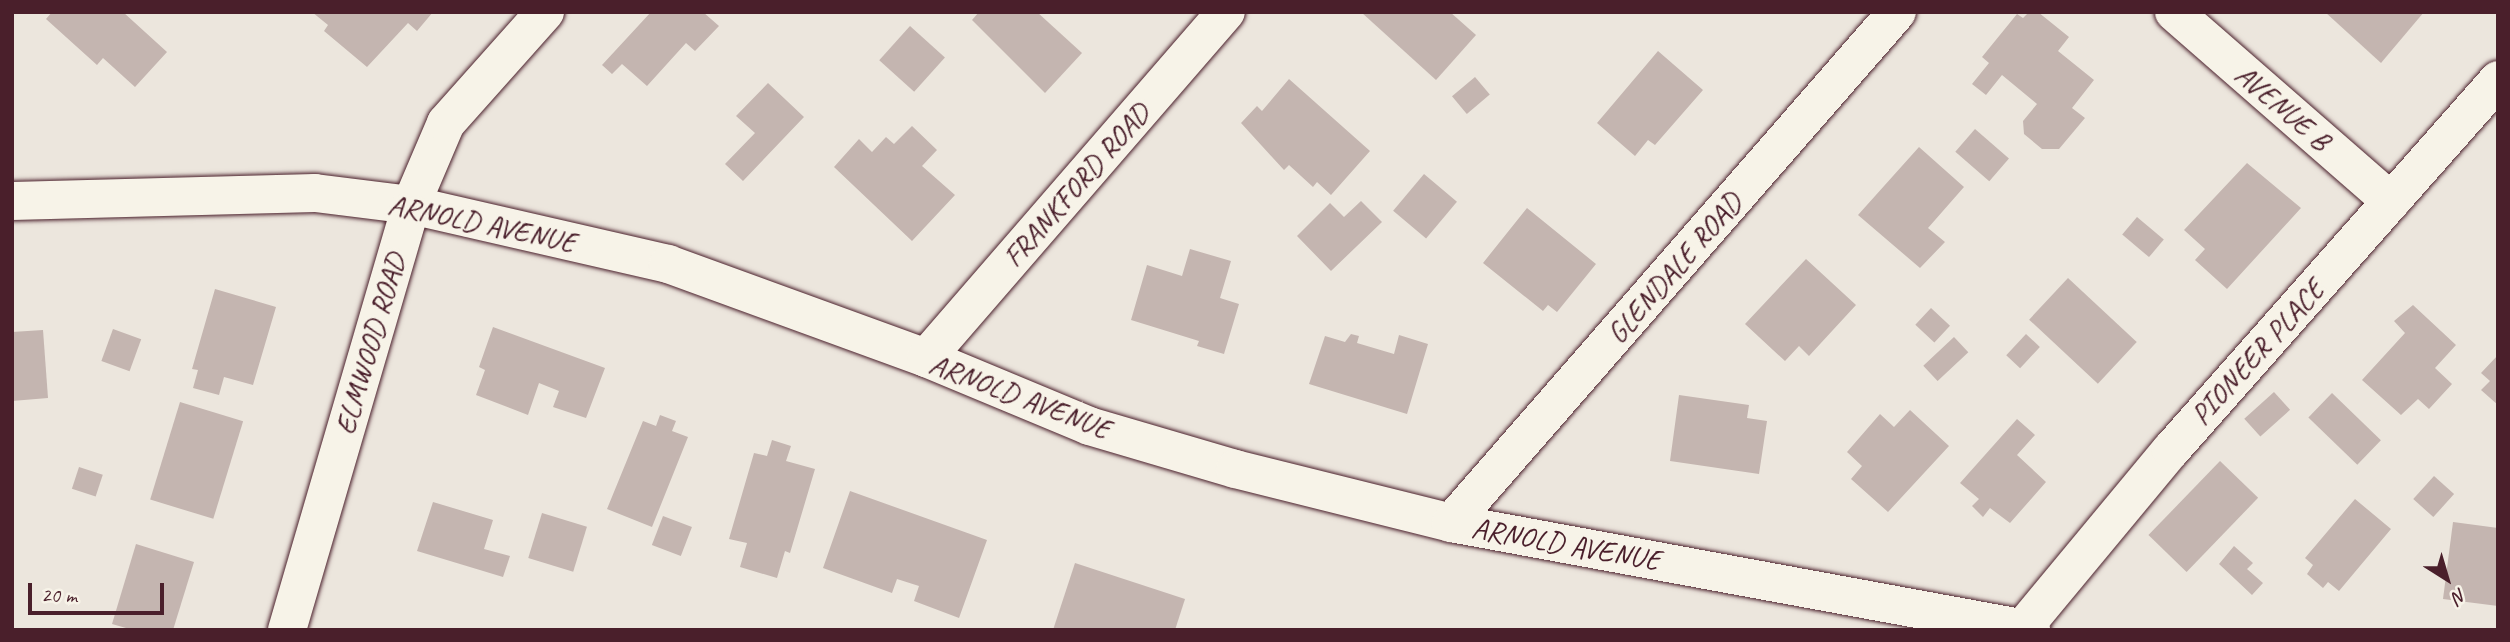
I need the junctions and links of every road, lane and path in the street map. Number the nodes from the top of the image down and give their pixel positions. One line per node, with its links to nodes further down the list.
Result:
1 (545, 12): 8 (street, ELMWOOD ROAD)
2 (1226, 12): 9 (street, FRANKFORD ROAD)
3 (1897, 12): 10 (street, GLENDALE ROAD)
4 (2174, 12): 7 (street, AVENUE B)
5 (2498, 80): 7 (street, PIONEER PLACE)
6 (12, 201): 8 (street, ARNOLD AVENUE)
7 (2391, 201): 11 (street, PIONEER PLACE)
8 (411, 205): 9 (street, ARNOLD AVENUE); 12 (street, ELMWOOD ROAD)
9 (926, 358): 10 (street, ARNOLD AVENUE)
10 (1451, 523): 11 (street, ARNOLD AVENUE)
11 (2027, 629)
12 (287, 630)

